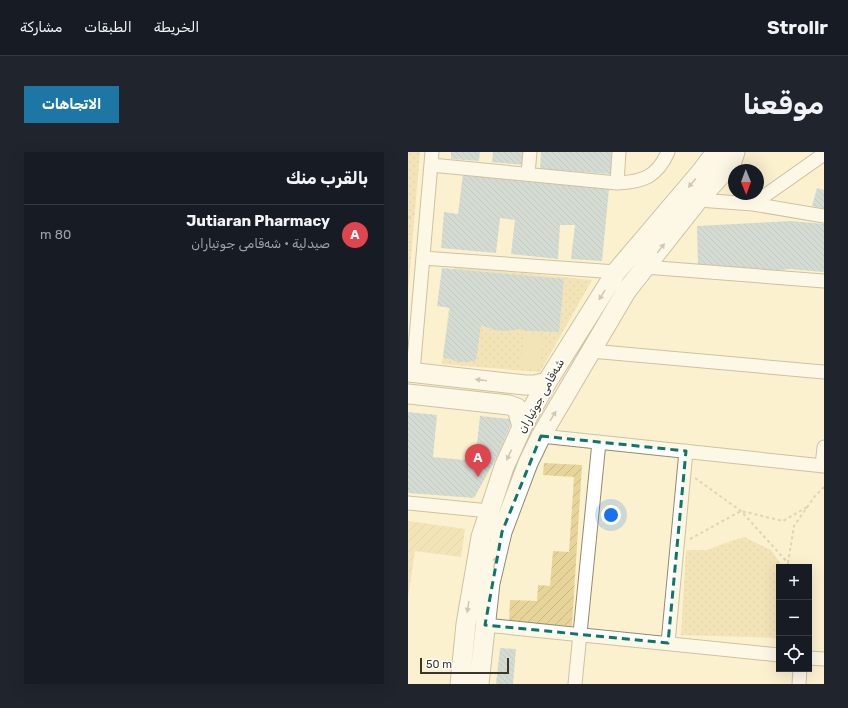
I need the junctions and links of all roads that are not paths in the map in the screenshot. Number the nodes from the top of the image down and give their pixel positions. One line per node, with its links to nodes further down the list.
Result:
1 (432, 152): 9 (street)
2 (530, 152): 10 (street)
3 (619, 152): 11 (street)
4 (668, 152): 11 (street)
5 (716, 152): 17 (main road, شەقامی جوتیاران, one-way to 17)
6 (735, 152): 12 (main road, شەقامی جوتیاران)
7 (824, 154): 8 (street)
8 (810, 158): 13 (street)
9 (431, 165): 10 (street); 15 (street)
10 (528, 174): 11 (street)
11 (617, 183)
12 (698, 200): 13 (street); 16 (main road, شەقامی جوتیاران, one-way to 12)
13 (752, 204): 14 (street)
14 (824, 216)
15 (423, 258): 17 (street); 20 (street)
16 (645, 267): 18 (street); 19 (main road, شەقامی جوتیاران)
17 (616, 272): 23 (main road, شەقامی جوتیاران, one-way to 23)
18 (824, 281)
19 (590, 352): 21 (street); 27 (main road, شەقامی جوتیاران, one-way to 19)
20 (410, 372): 22 (main road, one-way to 20)
21 (824, 372)
22 (502, 382): 23 (main road); 25 (main road)
23 (547, 382): 26 (main road, شەقامی جوتیاران)
24 (408, 394): 25 (main road)
25 (500, 404): 26 (main road)
26 (522, 427): 33 (main road, شەقامی جوتیاران, one-way to 33)
27 (541, 436): 28 (street); 34 (main road, شەقامی جوتیاران, one-way to 27)
28 (600, 442): 30 (street); 36 (street)
29 (824, 447): 31 (street)
30 (686, 451): 31 (street); 37 (street)
31 (823, 466)
32 (408, 503): 33 (street)
33 (489, 511): 34 (main road, شەقامی جوتیاران)
34 (481, 582): 35 (main road, شەقامی جوتیاران); 42 (main road, شەقامی جوتیاران, one-way to 42)
35 (486, 625): 36 (street); 43 (main road, شەقامی جوتیاران)
36 (580, 634): 37 (street); 44 (street)
37 (668, 643): 38 (street)
38 (776, 655)
39 (812, 658): 40 (street)
40 (824, 659)
41 (800, 672): 45 (street)
42 (460, 684)
43 (479, 684)
44 (575, 684)
45 (799, 684)

